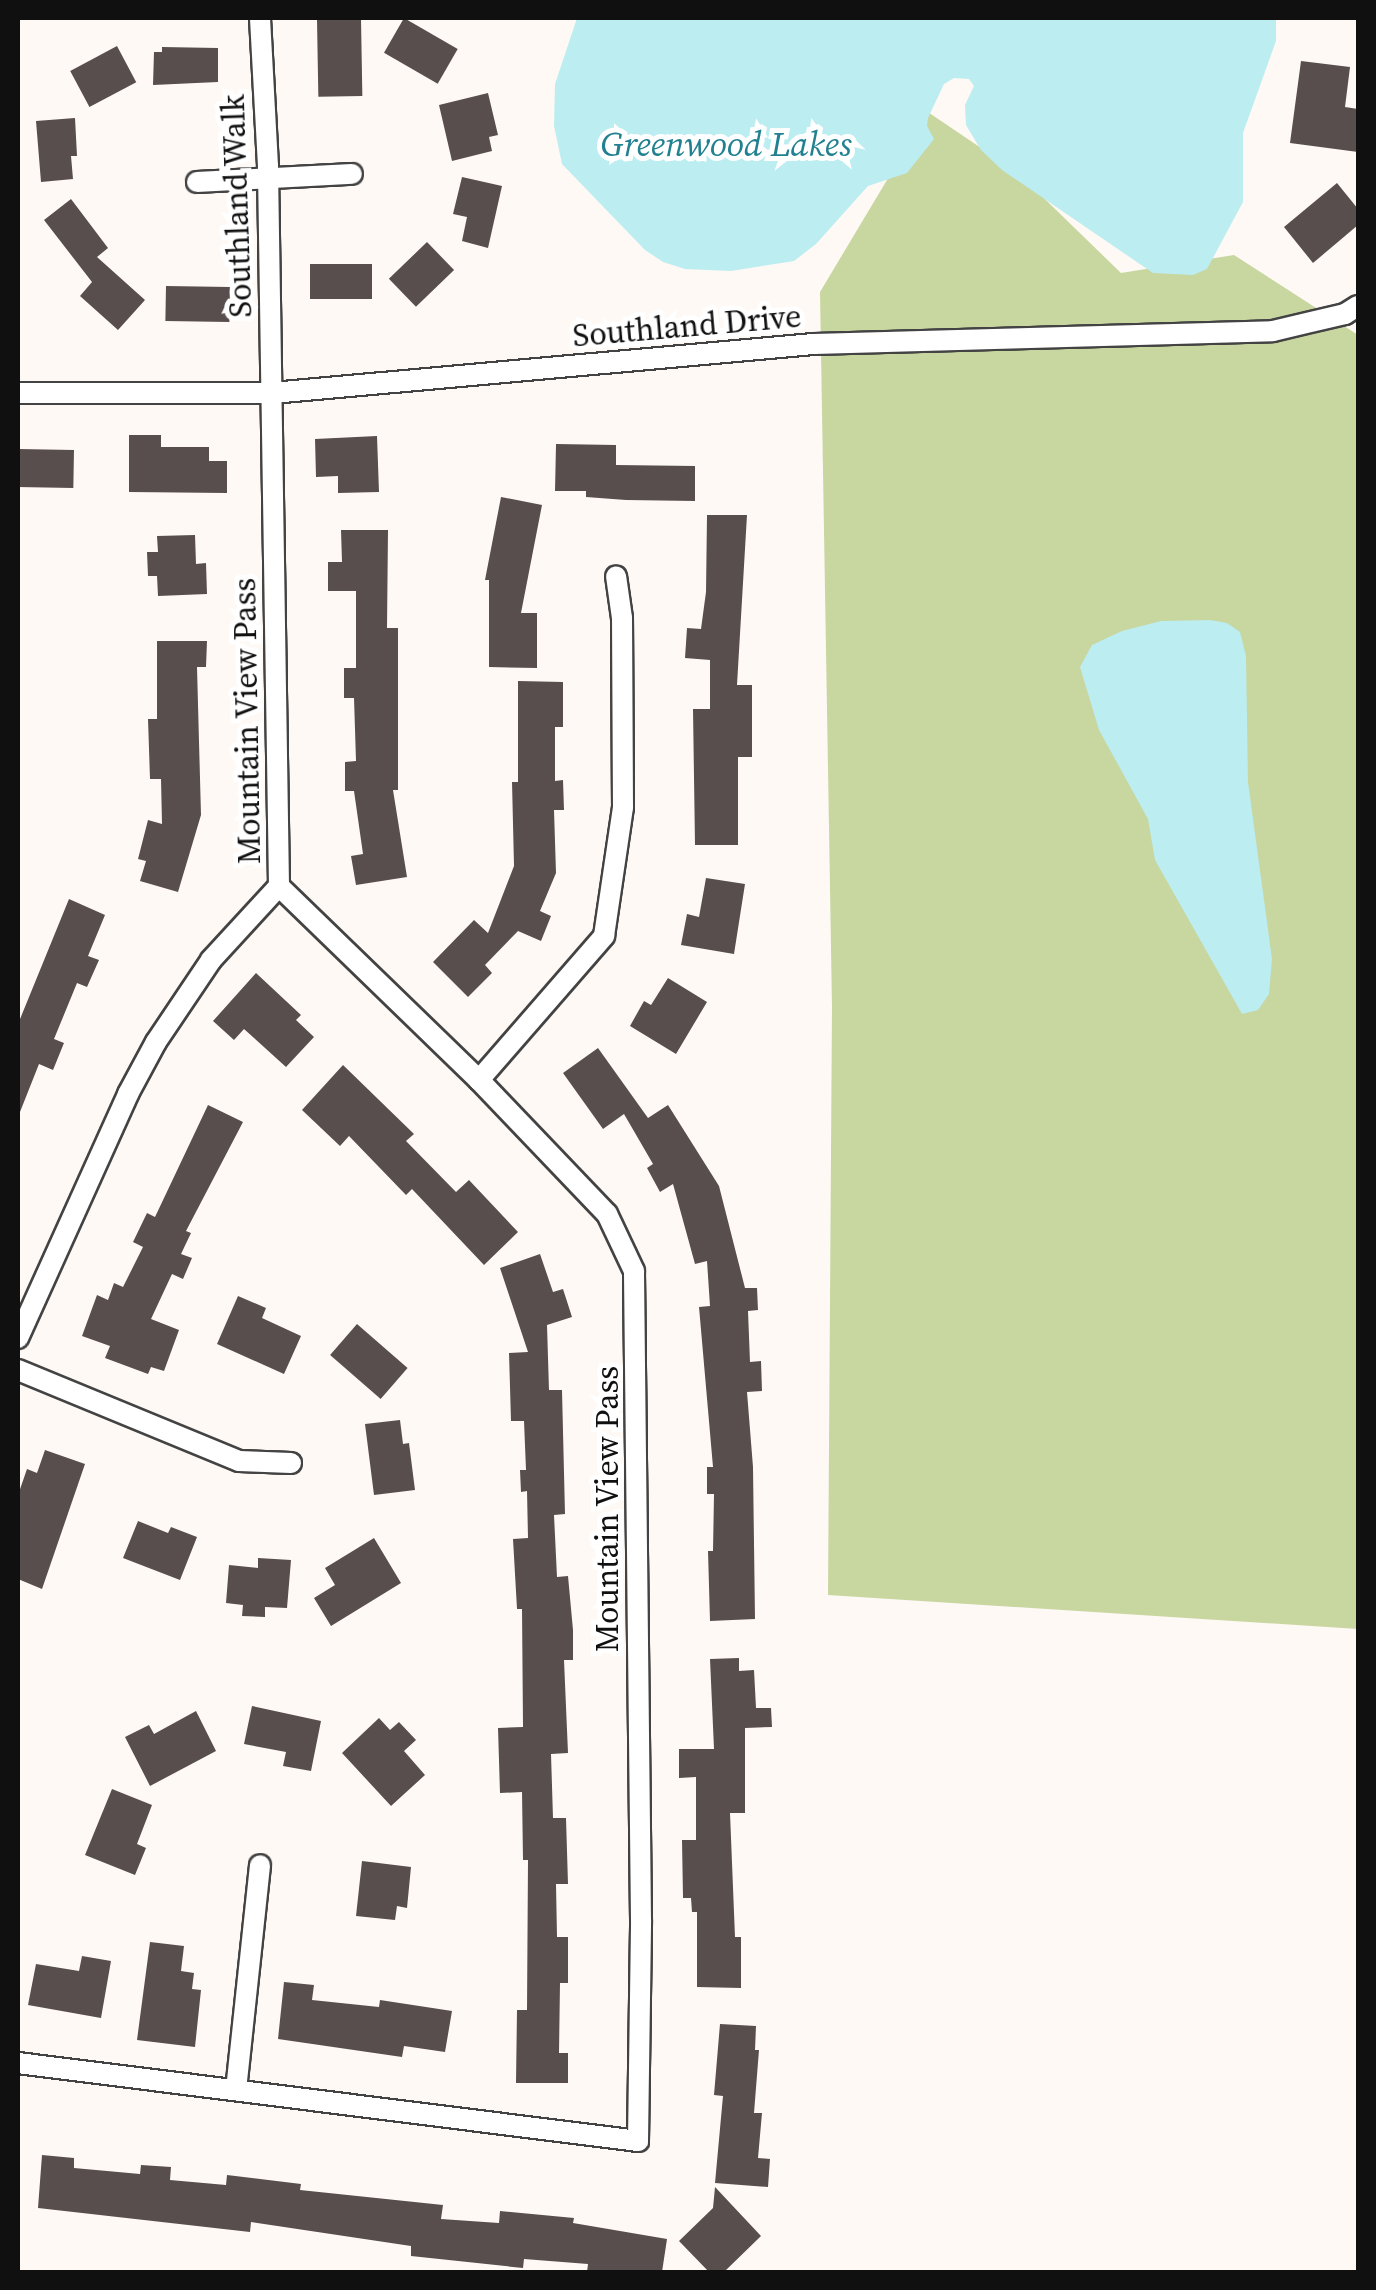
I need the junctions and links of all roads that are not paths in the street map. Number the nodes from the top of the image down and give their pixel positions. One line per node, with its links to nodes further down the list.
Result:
1 (260, 18): 3 (street, Southland Walk)
2 (352, 174): 3 (street)
3 (268, 179): 4 (street); 6 (street, Southland Walk)
4 (197, 182)
5 (1358, 306): 6 (street, Southland Drive)
6 (272, 393): 7 (street, Southland Drive); 9 (street, Mountain View Pass)
7 (18, 394)
8 (616, 576): 10 (street)
9 (279, 886): 10 (street, Mountain View Pass); 11 (street)
10 (478, 1080): 16 (street, Mountain View Pass)
11 (18, 1338)
12 (18, 1370): 13 (street)
13 (291, 1462)
14 (260, 1865): 16 (street)
15 (18, 2063): 16 (street, Mountain View Pass)
16 (236, 2090)

